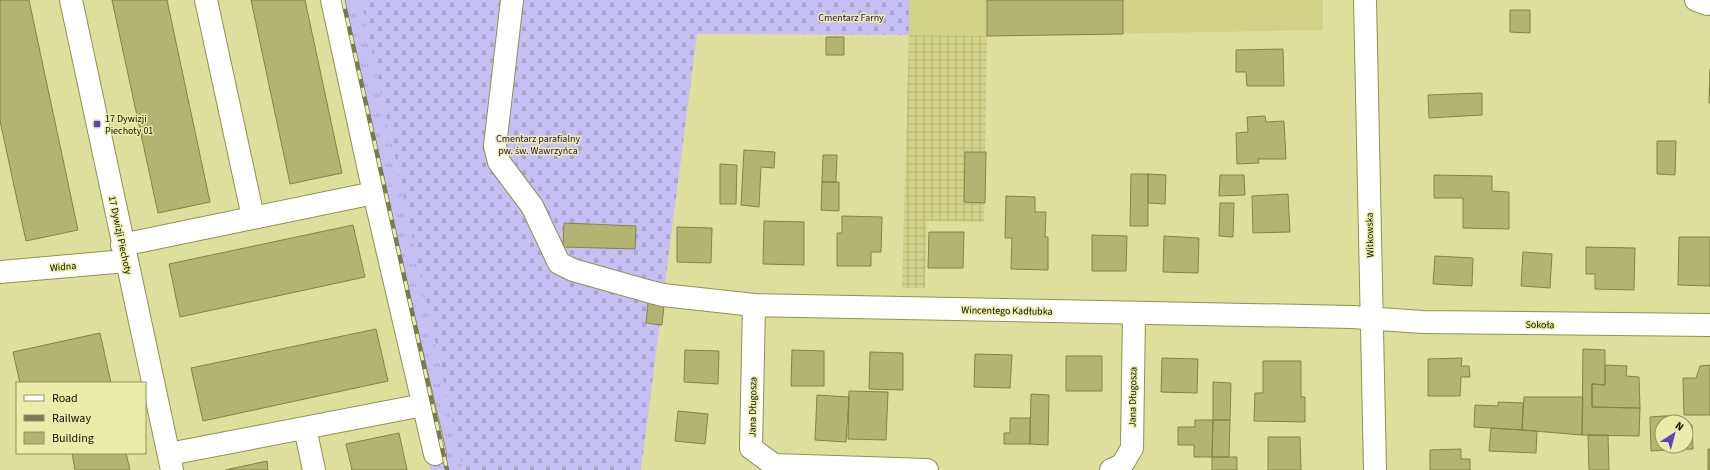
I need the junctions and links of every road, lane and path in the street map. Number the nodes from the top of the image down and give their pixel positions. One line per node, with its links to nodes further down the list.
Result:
1 (71, 0): 8 (street, 17 Dywizji Piechoty)
2 (206, 0): 7 (street)
3 (332, 0): 6 (street)
4 (512, 0): 10 (street, Wincentego Kadłubka)
5 (1365, 0): 12 (street, Witkowska)
6 (374, 193): 7 (street, Widna); 14 (street)
7 (253, 217): 8 (street, Widna)
8 (124, 253): 9 (street, Widna); 17 (street, 17 Dywizji Piechoty)
9 (0, 272)
10 (754, 305): 11 (street, Wincentego Kadłubka); 19 (street, Jana Długosza)
11 (1134, 313): 12 (street, Wincentego Kadłubka); 20 (street, Jana Długosza)
12 (1371, 318): 13 (street, Sokoła); 21 (street, Witkowska)
13 (1710, 325)
14 (423, 405): 15 (street); 16 (street)
15 (305, 428): 17 (street); 18 (street)
16 (435, 454)
17 (170, 462)
18 (314, 470)
19 (927, 470)
20 (1110, 470)
21 (1375, 470)

